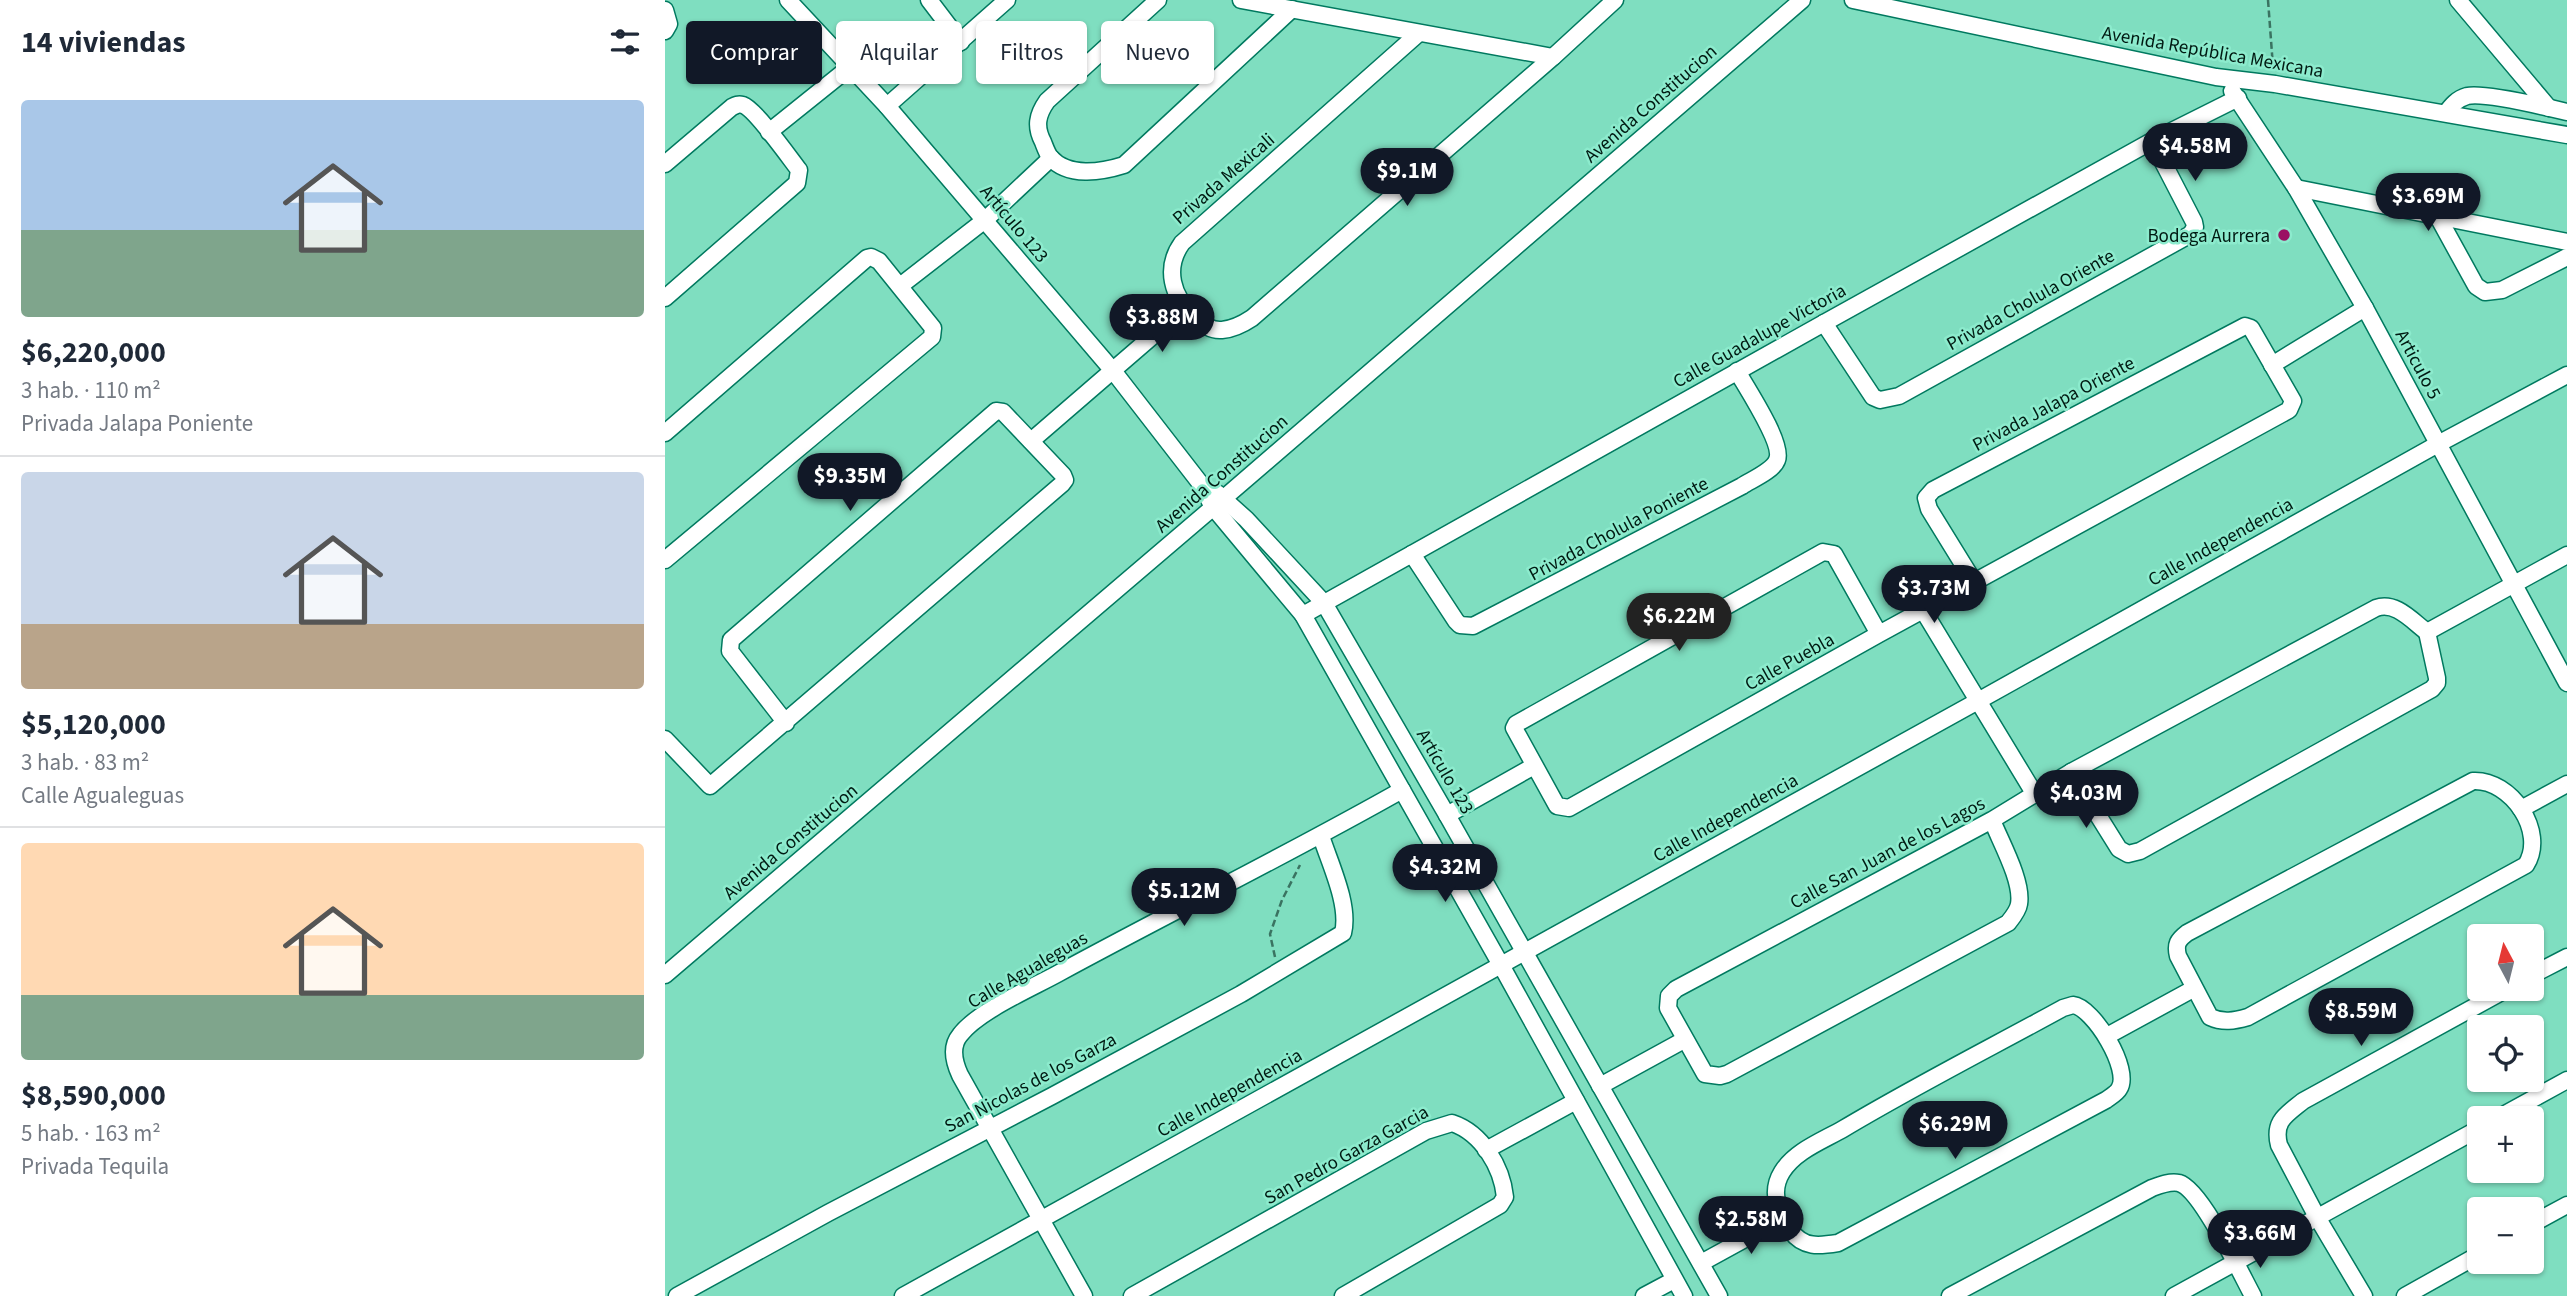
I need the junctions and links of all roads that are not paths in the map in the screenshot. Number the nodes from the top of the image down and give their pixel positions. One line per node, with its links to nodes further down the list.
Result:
1 (788, 0): 16 (street, Artículo 123)
2 (929, 0): 12 (street)
3 (1007, 0): 15 (street)
4 (1159, 0): 30 (street)
5 (1241, 0): 10 (street)
6 (1615, 0): 17 (street, Privada Mexicali)
7 (1802, 0): 49 (street, Avenida Constitucion)
8 (1853, 0): 18 (street, Avenida República Mexicana)
9 (2458, 0): 24 (street)
10 (1292, 9): 14 (street); 30 (street)
11 (665, 10): 13 (street)
12 (945, 21)
13 (665, 31)
14 (1419, 33): 17 (street); 39 (street, Privada Mexicali)
15 (962, 41)
16 (836, 52)
17 (1553, 57): 39 (street, Privada Mexicali)
18 (2216, 77): 22 (street, Articulo 5); 26 (street, Avenida República Mexicana)
19 (836, 78): 27 (street)
20 (866, 84): 23 (street, Artículo 123)
21 (912, 84): 23 (street)
22 (2238, 98): 29 (street, Calle Guadalupe Victoria); 32 (street, Articulo 5)
23 (887, 106): 34 (street, Artículo 123)
24 (2549, 108): 25 (street); 26 (street)
25 (2567, 111)
26 (2446, 113): 28 (street, Avenida República Mexicana)
27 (769, 132): 31 (street); 38 (street)
28 (2567, 135)
29 (2152, 141): 41 (street, Calle Guadalupe Victoria); 41 (street, Privada Cholula Oriente)
30 (1051, 158): 34 (street)
31 (665, 164)
32 (2296, 188): 33 (street); 40 (street, Articulo 5)
33 (2438, 217): 35 (street); 36 (street)
34 (985, 220): 37 (street); 44 (street, Artículo 123)
35 (2567, 242)
36 (2567, 257)
37 (900, 286): 46 (street); 52 (street)
38 (665, 298)
39 (1185, 308): 44 (street)
40 (2365, 308): 42 (street); 48 (street, Articulo 5)
41 (1824, 323): 43 (street, Calle Guadalupe Victoria)
42 (2272, 365): 53 (street, Calle Puebla); 53 (street, Privada Jalapa Oriente)
43 (1737, 371): 50 (street, Calle Guadalupe Victoria); 50 (street, Privada Cholula Poniente)
44 (1114, 372): 47 (street); 49 (street, Artículo 123)
45 (2567, 375): 48 (street, Calle Independencia)
46 (665, 433)
47 (1031, 442): 62 (street); 62 (street)
48 (2438, 444): 54 (street, Articulo 5); 61 (street, Calle Independencia)
49 (1219, 502): 55 (street, Artículo 123); 57 (street, Artículo 123); 77 (street, Avenida Constitucion)
50 (1412, 554): 55 (street, Calle Guadalupe Victoria)
51 (2567, 555): 54 (street)
52 (665, 559)
53 (1974, 582): 56 (street, Calle Puebla)
54 (2513, 586): 58 (street); 60 (street, Articulo 5)
55 (1324, 603): 57 (street, Calle Guadalupe Victoria); 70 (street, Artículo 123)
56 (1923, 610): 59 (street, Calle Puebla); 61 (street)
57 (1303, 615): 67 (street, Artículo 123)
58 (2427, 632): 65 (street, Calle San Juan de los Lagos); 65 (street)
59 (1879, 634): 64 (street, Calle Puebla); 64 (street)
60 (2567, 683)
61 (1978, 701): 68 (street); 73 (street, Calle Independencia)
62 (786, 723): 63 (street)
63 (665, 739)
64 (1535, 766): 70 (street)
65 (2071, 772): 68 (street, Calle San Juan de los Lagos)
66 (2567, 784): 69 (street)
67 (1402, 790): 72 (street, Calle Agualeguas); 75 (street, Artículo 123)
68 (2034, 793): 71 (street, Calle San Juan de los Lagos)
69 (2521, 809): 78 (street); 78 (street)
70 (1447, 815): 73 (street, Artículo 123)
71 (1992, 820): 81 (street, Calle San Juan de los Lagos); 81 (street)
72 (1321, 836): 86 (street, San Nicolas de los Garza); 86 (street, Calle Agualeguas)
73 (1524, 952): 75 (street, Calle Independencia); 83 (street, Artículo 123)
74 (2567, 957): 76 (street)
75 (1501, 965): 84 (street, Artículo 123); 93 (street, Calle Independencia)
76 (2545, 968)
77 (665, 975)
78 (2193, 989): 80 (street)
79 (2485, 1001): 90 (street)
80 (2106, 1037): 92 (street); 92 (street)
81 (1684, 1040): 83 (street)
82 (2567, 1080): 85 (street)
83 (1600, 1087): 96 (street, Artículo 123)
84 (1576, 1101): 88 (street); 97 (street, Artículo 123)
85 (2520, 1106)
86 (989, 1127): 93 (street); 99 (street, San Nicolas de los Garza)
87 (2467, 1135): 90 (street)
88 (1486, 1150): 98 (street, San Pedro Garza Garcia); 102 (street)
89 (2567, 1205): 91 (street)
90 (2317, 1217): 95 (street); 109 (street)
91 (2544, 1217)
92 (1783, 1218): 96 (street)
93 (1040, 1221): 100 (street, Calle Independencia); 101 (street)
94 (2467, 1261): 110 (street)
95 (2235, 1262): 106 (street); 107 (street); 108 (street)
96 (1702, 1263): 105 (street, Artículo 123)
97 (1674, 1280): 103 (street); 104 (street, Artículo 123)
98 (1137, 1295)
99 (677, 1296)
100 (903, 1296)
101 (1084, 1296)
102 (1343, 1296)
103 (1644, 1296)
104 (1684, 1296)
105 (1719, 1296)
106 (1950, 1296)
107 (2174, 1296)
108 (2253, 1296)
109 (2364, 1296)
110 (2405, 1296)

